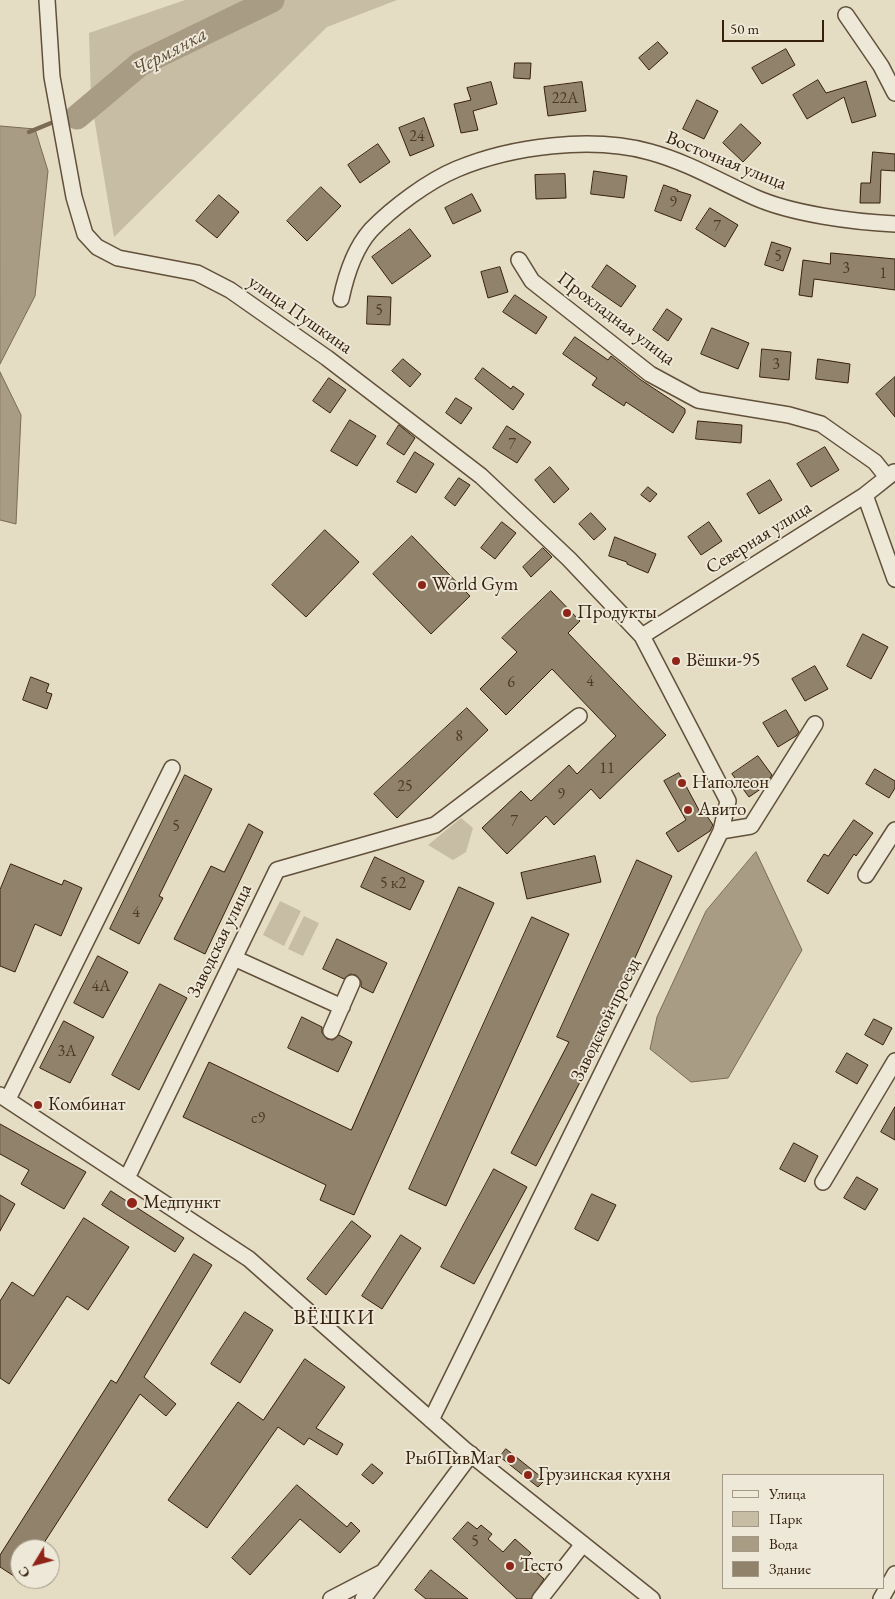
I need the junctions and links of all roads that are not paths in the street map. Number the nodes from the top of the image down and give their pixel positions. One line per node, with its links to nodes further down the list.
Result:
1 (47, 0): 10 (street, улица Пушкина)
2 (846, 15): 3 (street)
3 (895, 93)
4 (895, 224): 6 (street, Восточная улица)
5 (519, 260): 7 (street, Прохладная улица)
6 (341, 299)
7 (891, 474): 8 (street, Северная улица)
8 (865, 495): 9 (street); 10 (street, Северная улица)
9 (895, 578)
10 (642, 636): 15 (street, Заводской проезд)
11 (579, 716): 17 (street, Заводская улица)
12 (816, 724): 15 (street)
13 (172, 768): 22 (street)
14 (895, 830): 16 (street)
15 (722, 831): 25 (street, Заводской проезд)
16 (866, 875)
17 (234, 958): 19 (street); 23 (street, Заводская улица)
18 (352, 983): 19 (street)
19 (342, 1007): 20 (street)
20 (331, 1031)
21 (895, 1062): 24 (street)
22 (4, 1097): 23 (street)
23 (127, 1178): 25 (street)
24 (823, 1182)
25 (431, 1420): 26 (street)
26 (471, 1454): 27 (street); 28 (street)
27 (583, 1544): 32 (street); 33 (street)
28 (385, 1571): 30 (street); 31 (street)
29 (895, 1574): 34 (street)
30 (331, 1599)
31 (363, 1599)
32 (540, 1599)
33 (652, 1599)
34 (881, 1599)

